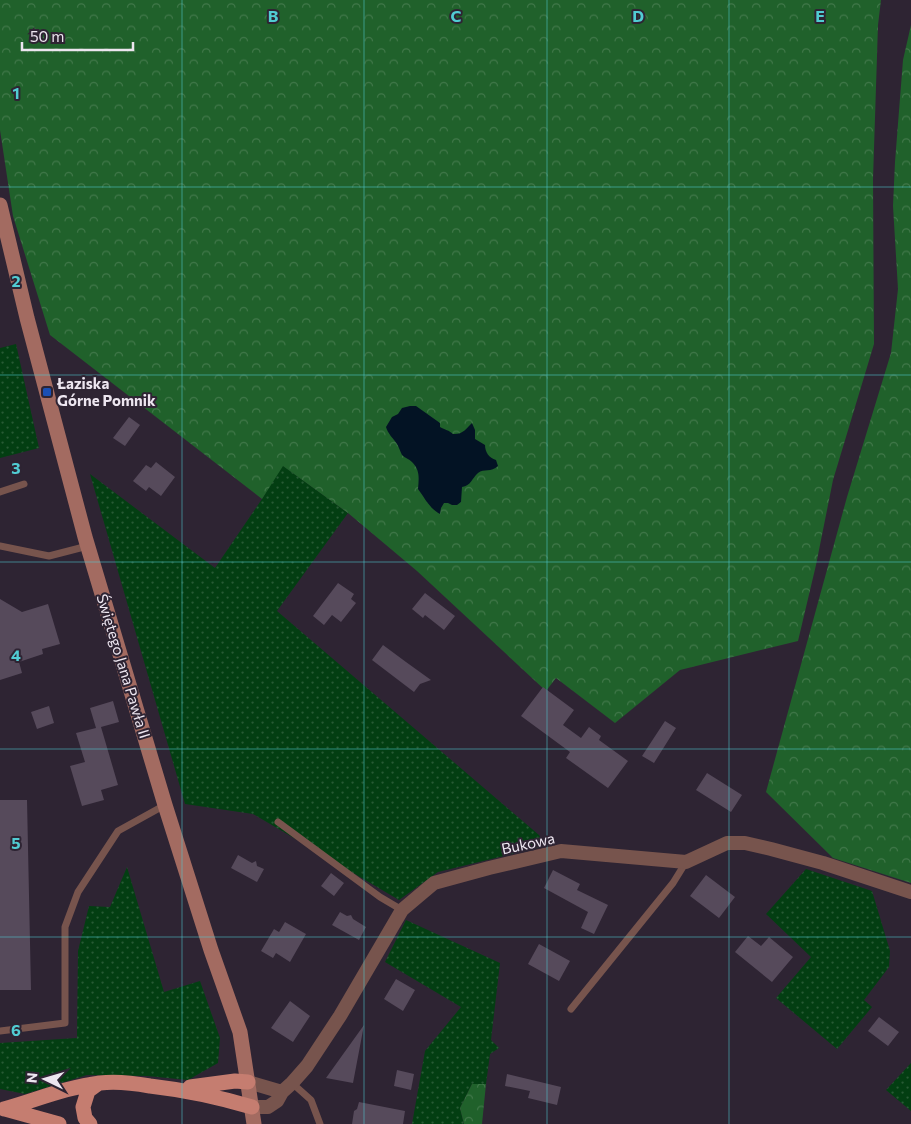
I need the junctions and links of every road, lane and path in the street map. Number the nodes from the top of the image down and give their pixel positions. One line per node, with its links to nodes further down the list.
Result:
1 (0, 205): 4 (street, Świętego Jana Pawła II)
2 (24, 484): 3 (lane)
3 (0, 492)
4 (87, 544): 5 (lane); 6 (street, Świętego Jana Pawła II)
5 (0, 546)
6 (166, 805): 12 (lane); 13 (street, Świętego Jana Pawła II)
7 (278, 822): 10 (lane)
8 (686, 862): 9 (street, Bukowa); 10 (street, Bukowa); 11 (lane)
9 (911, 892)
10 (402, 910): 15 (street, Bukowa)
11 (571, 1009)
12 (0, 1031)
13 (248, 1082): 15 (street); 16 (main road); 17 (street, Świętego Jana Pawła II)
14 (99, 1083): 16 (main road); 18 (main road); 20 (main road)
15 (287, 1088): 17 (street, Bukowa); 22 (lane)
16 (176, 1089): 17 (main road)
17 (252, 1107): 21 (street, Świętego Jana Pawła II)
18 (2, 1108): 19 (main road)
19 (59, 1124)
20 (90, 1124)
21 (254, 1124)
22 (320, 1124)

